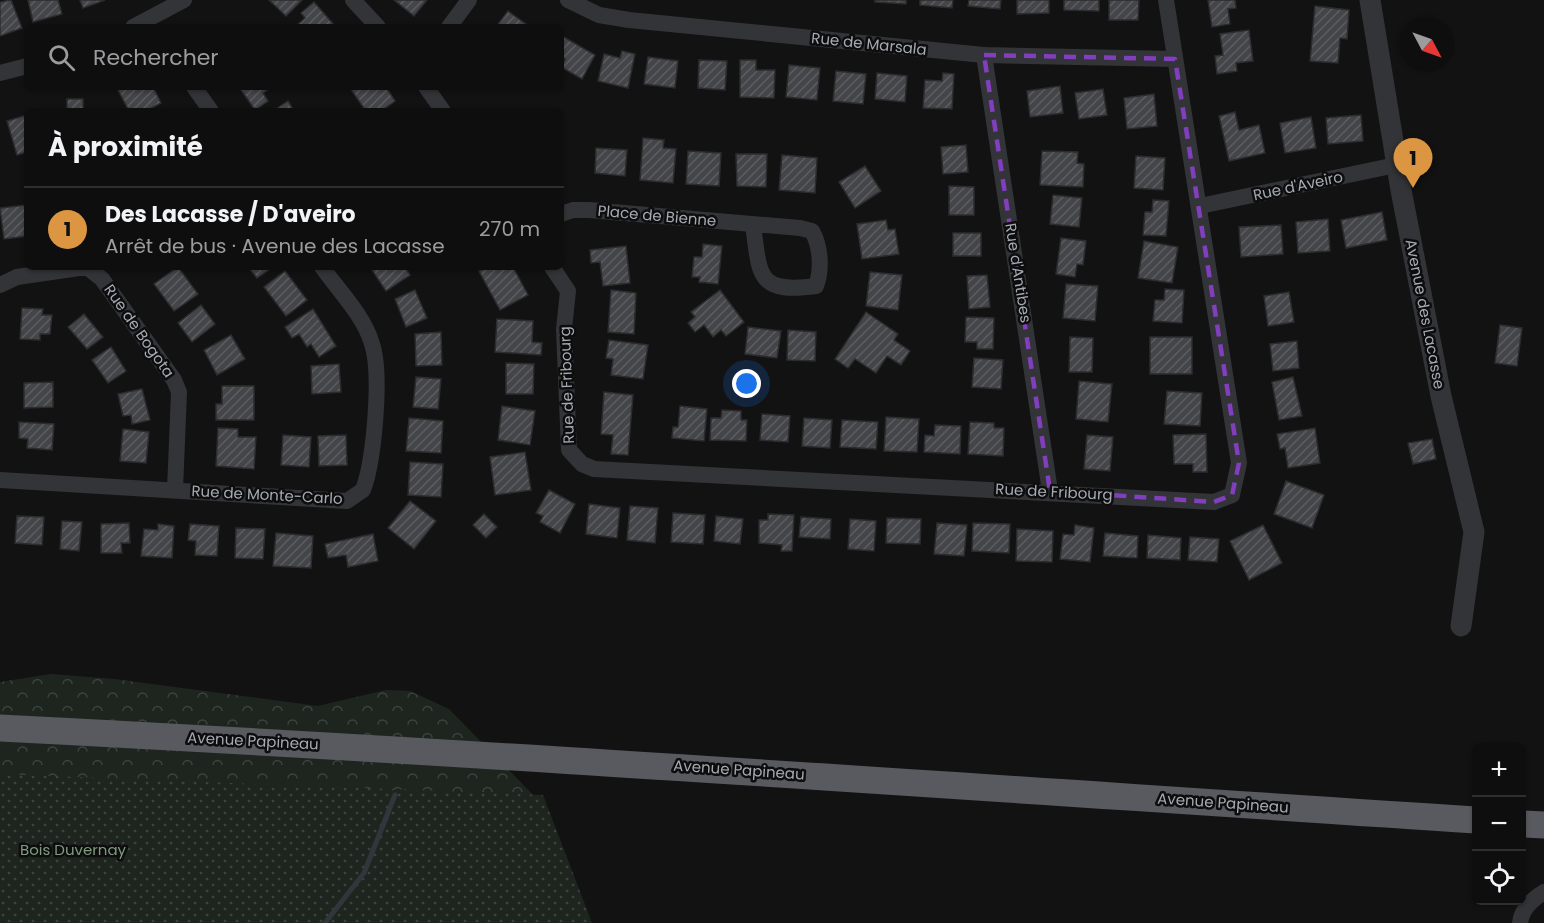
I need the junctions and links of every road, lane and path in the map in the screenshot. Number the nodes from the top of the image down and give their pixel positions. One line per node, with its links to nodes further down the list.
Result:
1 (184, 0): 7 (street)
2 (353, 0): 8 (street)
3 (469, 0): 9 (street)
4 (568, 0): 10 (street, Rue de Marsala)
5 (1166, 0): 11 (street, Rue de Fribourg)
6 (1370, 0): 18 (street, Avenue des Lacasse)
7 (158, 22)
8 (375, 24)
9 (451, 24)
10 (984, 55): 11 (street, Rue de Marsala); 29 (street, Rue d'Antibes)
11 (1175, 59): 19 (street, Rue de Fribourg)
12 (24, 67): 13 (street)
13 (0, 74)
14 (196, 90): 16 (street)
15 (428, 90): 17 (street)
16 (209, 108)
17 (441, 108)
18 (1396, 165): 19 (street, Rue d'Aveiro); 30 (street, Avenue des Lacasse)
19 (1200, 206): 29 (street, Rue de Fribourg)
20 (564, 213): 21 (street, Place de Bienne)
21 (753, 225): 21 (street, Place de Bienne)
22 (65, 270): 26 (street, Rue de Bogota)
23 (91, 270): 28 (street, Rue de Bogota)
24 (324, 270): 28 (street, Rue de Monte-Carlo)
25 (554, 270): 29 (street, Rue de Fribourg)
26 (0, 285)
27 (0, 480): 28 (street, Rue de Monte-Carlo)
28 (175, 490)
29 (1050, 491)
30 (1461, 626)
31 (0, 728): 32 (highway, Avenue Papineau)
32 (1472, 820)
33 (1526, 824): 34 (highway)
34 (1544, 825)
35 (1544, 892): 36 (street)
36 (1520, 923)

